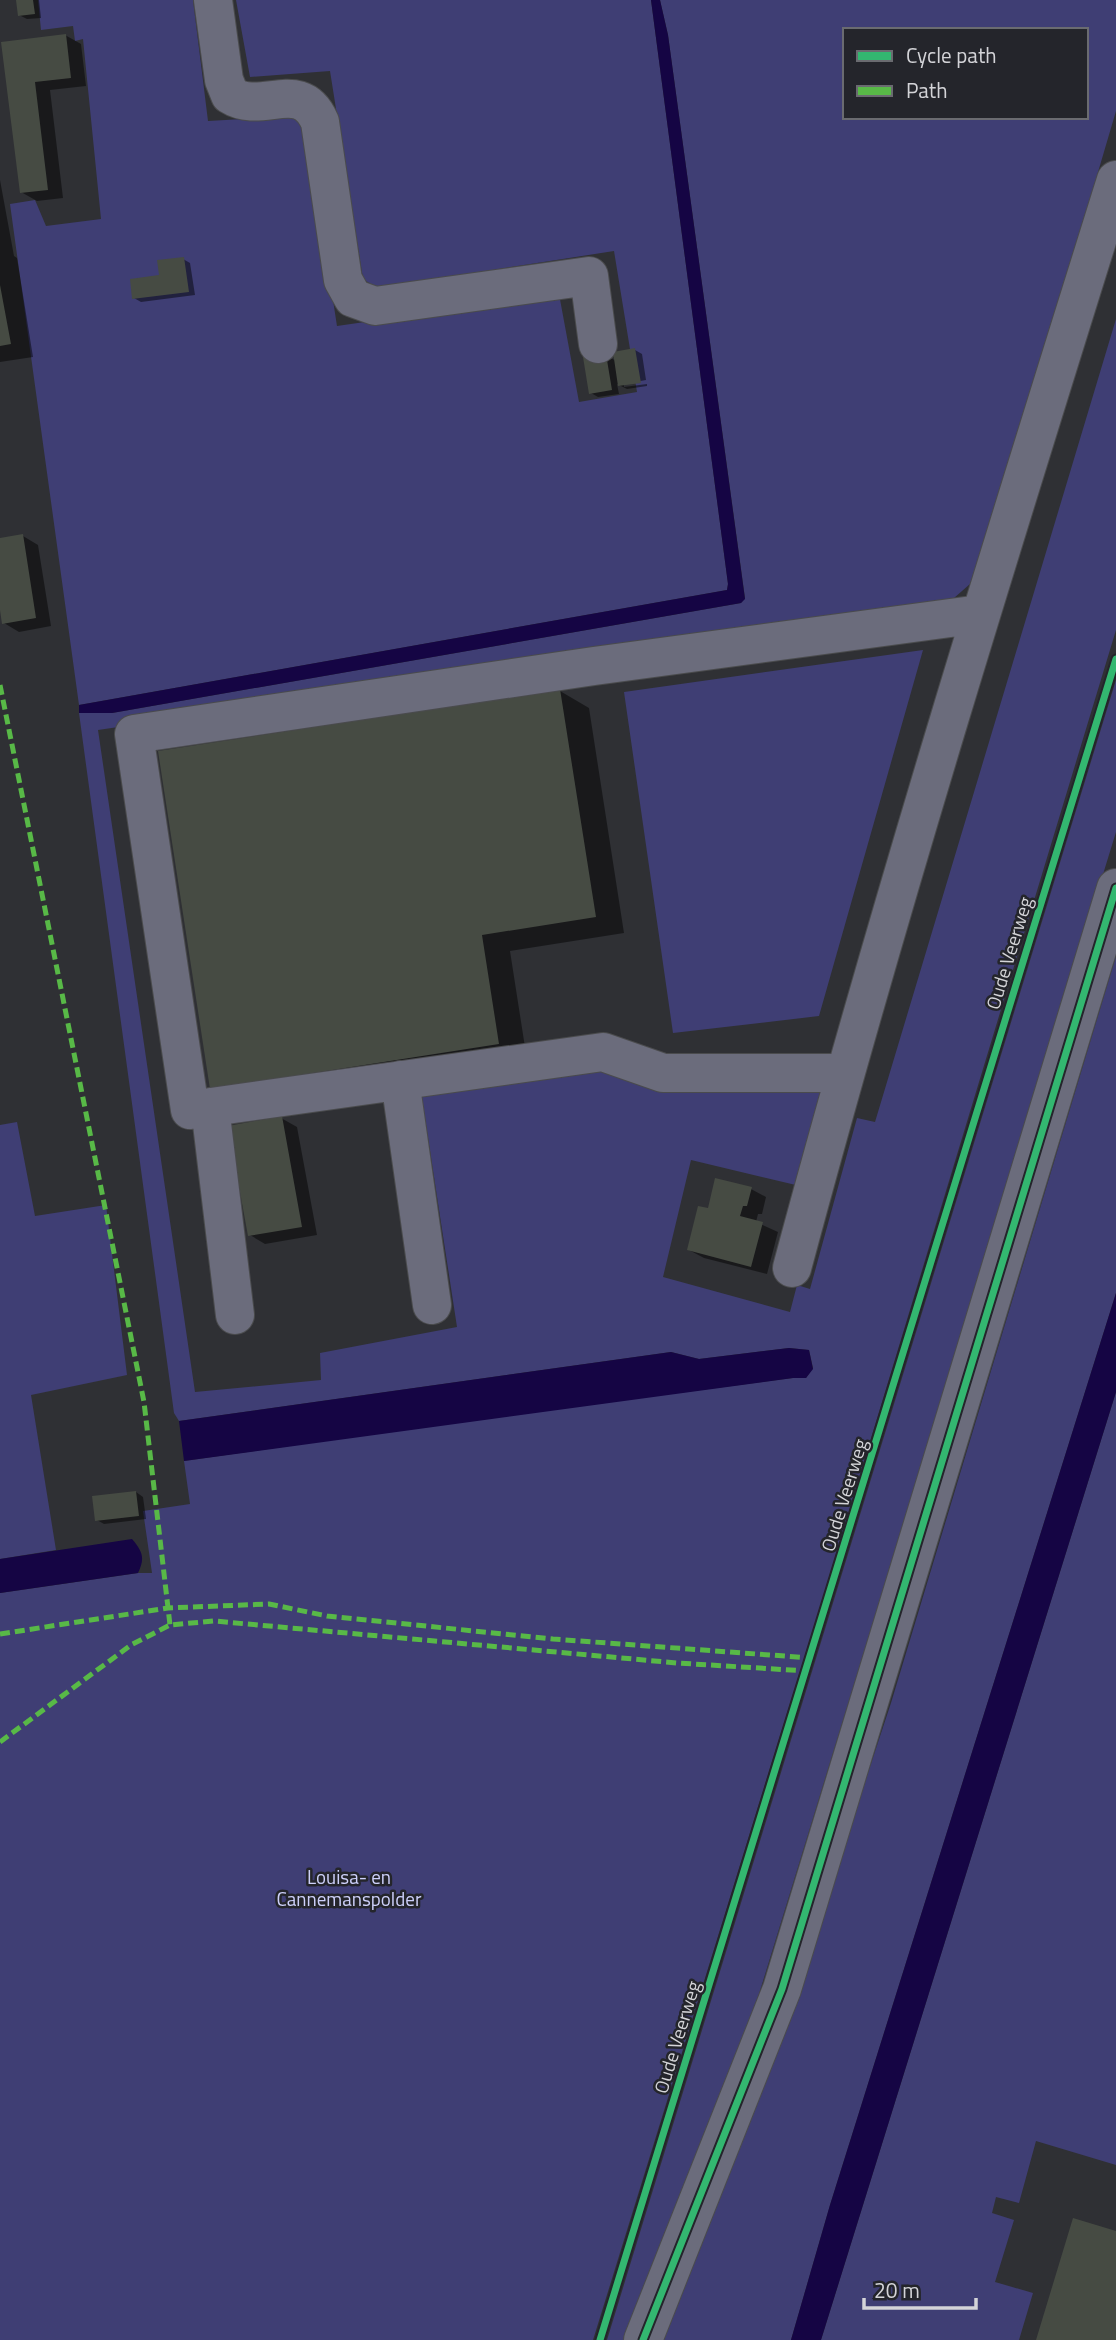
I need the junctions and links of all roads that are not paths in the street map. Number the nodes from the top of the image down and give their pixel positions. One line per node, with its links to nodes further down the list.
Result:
1 (213, 0): 3 (street)
2 (1116, 180): 4 (street)
3 (598, 344)
4 (980, 614): 6 (street); 8 (street)
5 (1116, 888): 14 (street)
6 (844, 1073): 7 (street); 11 (street)
7 (400, 1080): 8 (street); 9 (street)
8 (209, 1107): 13 (street)
9 (420, 1222): 10 (street); 12 (street)
10 (452, 1249)
11 (792, 1268)
12 (432, 1305)
13 (236, 1315)
14 (643, 2340)

